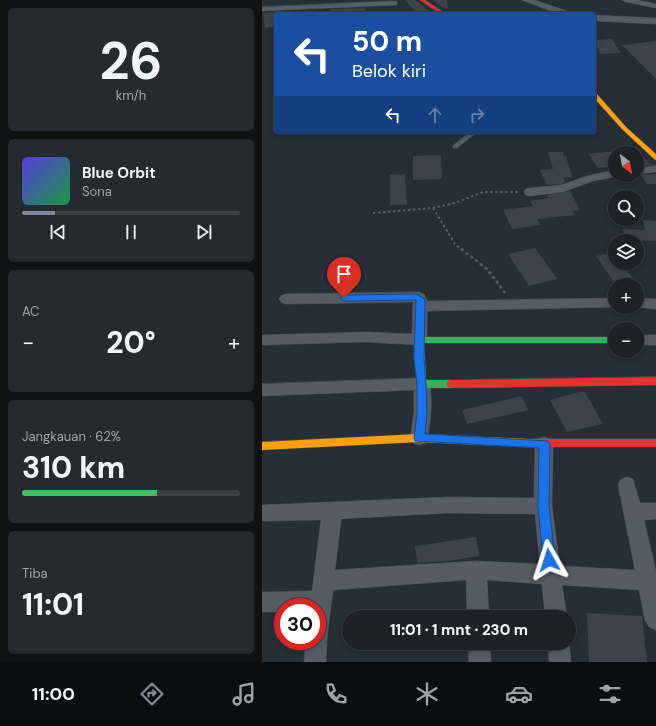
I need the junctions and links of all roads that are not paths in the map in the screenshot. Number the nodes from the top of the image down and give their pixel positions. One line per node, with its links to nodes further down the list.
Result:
1 (422, 0): 7 (street)
2 (526, 0): 8 (street)
3 (626, 0): 5 (street)
4 (394, 3): 6 (street)
5 (656, 6)
6 (262, 9)
7 (440, 12)
8 (561, 12)
9 (596, 18): 10 (street)
10 (656, 21)
11 (596, 96): 14 (street)
12 (471, 134): 13 (lane)
13 (455, 147)
14 (656, 158)
15 (656, 169): 16 (street)
16 (644, 170)
17 (608, 175): 18 (street)
18 (530, 192)
19 (286, 299): 23 (street)
20 (608, 303): 23 (street)
21 (644, 303): 22 (street)
22 (656, 304)
23 (420, 306): 25 (street)
24 (262, 340): 25 (street)
25 (419, 340): 26 (street); 30 (street)
26 (608, 340)
27 (644, 340): 28 (street)
28 (656, 340)
29 (656, 380): 30 (street)
30 (422, 384): 31 (street); 32 (street)
31 (262, 390)
32 (419, 438): 34 (street); 35 (street)
33 (656, 443): 34 (street)
34 (544, 444): 37 (street)
35 (262, 446)
36 (626, 485): 40 (street)
37 (543, 506): 38 (street); 43 (street)
38 (332, 511): 41 (street); 45 (street)
39 (656, 511): 40 (street)
40 (633, 512): 44 (street)
41 (262, 513)
42 (476, 570): 43 (street); 45 (street); 48 (street)
43 (551, 574): 44 (street); 49 (street)
44 (652, 581): 50 (street)
45 (322, 591): 46 (street); 47 (street)
46 (321, 598)
47 (262, 602)
48 (478, 610)
49 (555, 610)
50 (656, 620)
51 (316, 650): 54 (street)
52 (479, 650): 55 (street)
53 (559, 650): 56 (street)
54 (315, 662)
55 (480, 662)
56 (560, 662)

